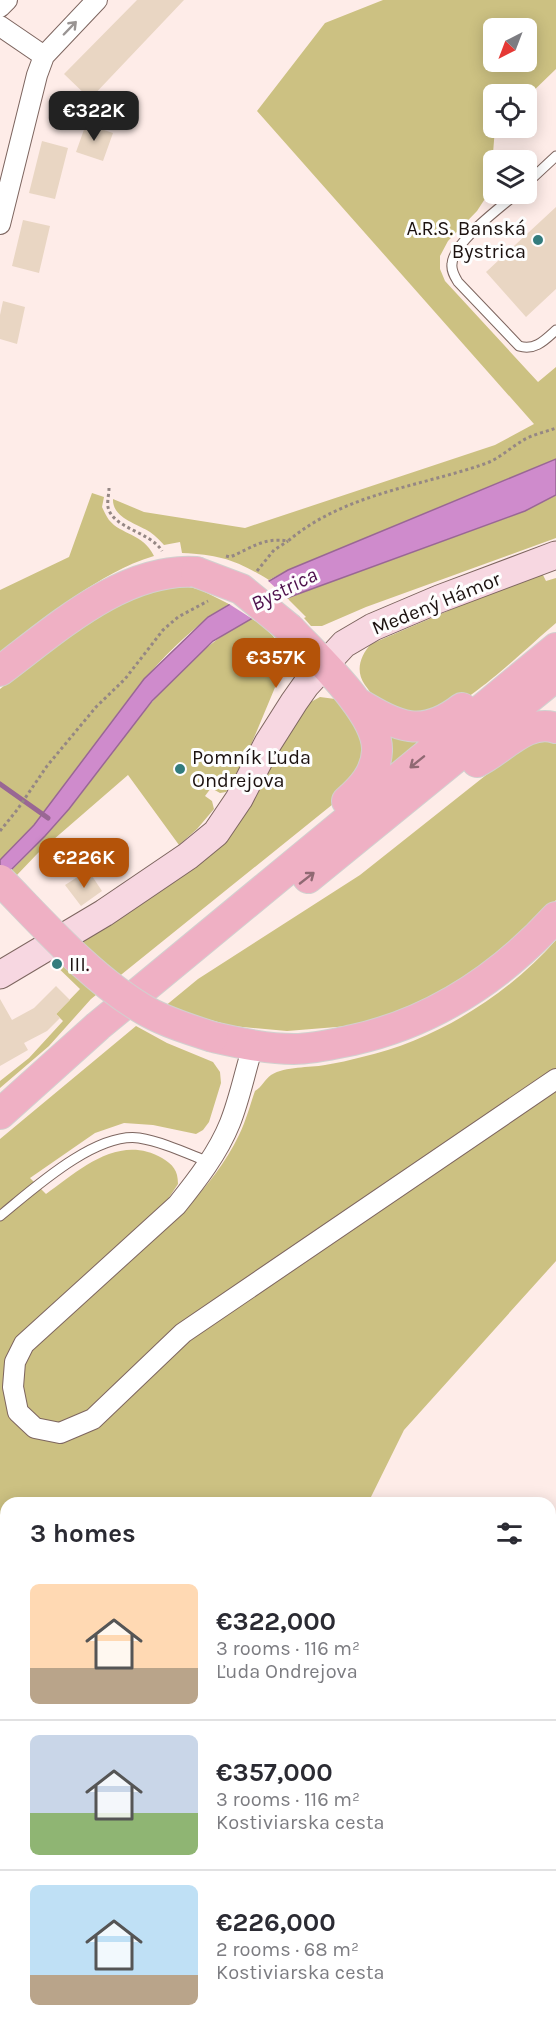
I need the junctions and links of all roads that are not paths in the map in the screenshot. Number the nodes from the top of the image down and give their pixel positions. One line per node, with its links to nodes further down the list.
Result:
1 (7, 0): 3 (street)
2 (97, 0): 5 (street, one-way to 2)
3 (0, 8)
4 (0, 26): 5 (street)
5 (44, 56): 9 (street)
6 (556, 156): 7 (lane)
7 (537, 174)
8 (505, 204): 10 (lane)
9 (0, 224)
10 (556, 330)
11 (556, 555): 13 (street, Medený Hámor)
12 (556, 648): 16 (main road)
13 (324, 664): 14 (main road, bridge); 18 (main road); 25 (street, Medený Hámor)
14 (0, 671)
15 (556, 676): 21 (main road)
16 (511, 685): 18 (main road); 22 (main road, one-way to 22)
17 (556, 701): 20 (main road)
18 (358, 703): 22 (main road)
19 (556, 728): 20 (main road)
20 (477, 762): 21 (main road)
21 (402, 803): 28 (main road, one-way to 21)
22 (307, 853): 28 (main road)
23 (0, 879): 26 (main road, bridge)
24 (556, 917): 26 (main road)
25 (0, 975)
26 (253, 1046): 29 (street)
27 (556, 1079): 29 (street)
28 (1, 1113)
29 (209, 1162): 30 (lane)
30 (0, 1216)

